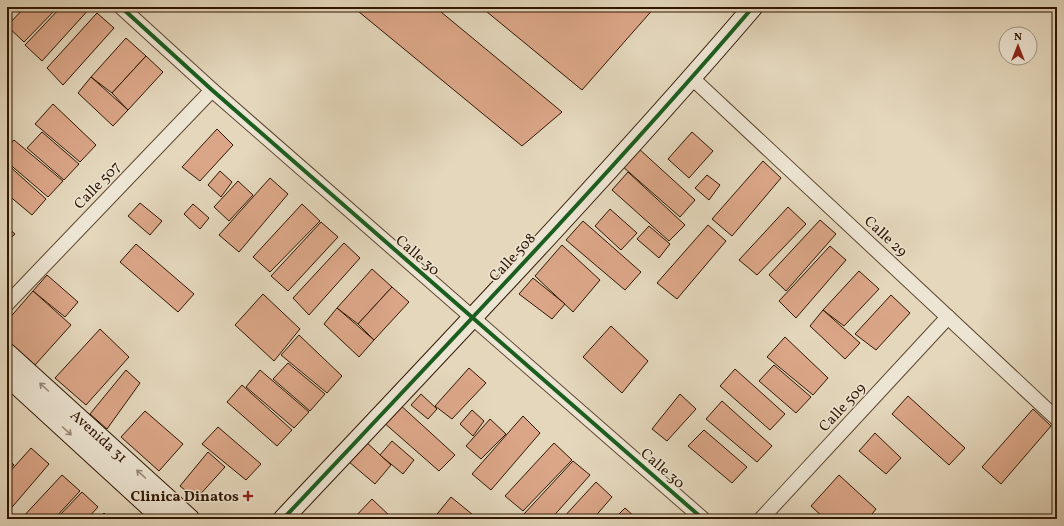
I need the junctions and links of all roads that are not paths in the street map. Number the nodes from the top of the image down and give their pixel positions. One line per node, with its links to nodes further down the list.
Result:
1 (121, 7): 4 (street, Calle 30)
2 (753, 7): 3 (street, Calle 508)
3 (692, 78): 6 (street, Calle 29); 7 (street, Calle 508)
4 (212, 90): 5 (street, Calle 507); 7 (street, Calle 30)
5 (7, 304)
6 (948, 317): 10 (street, Calle 29); 15 (street, Calle 509)
7 (472, 318): 13 (street, Calle 508); 14 (street, Calle 30)
8 (7, 353): 12 (street, Avenida 31, one-way to 8)
9 (7, 376): 11 (street, Avenida 31, one-way to 11)
10 (1057, 419)
11 (163, 519)
12 (190, 519)
13 (284, 519)
14 (702, 519)
15 (761, 519)

